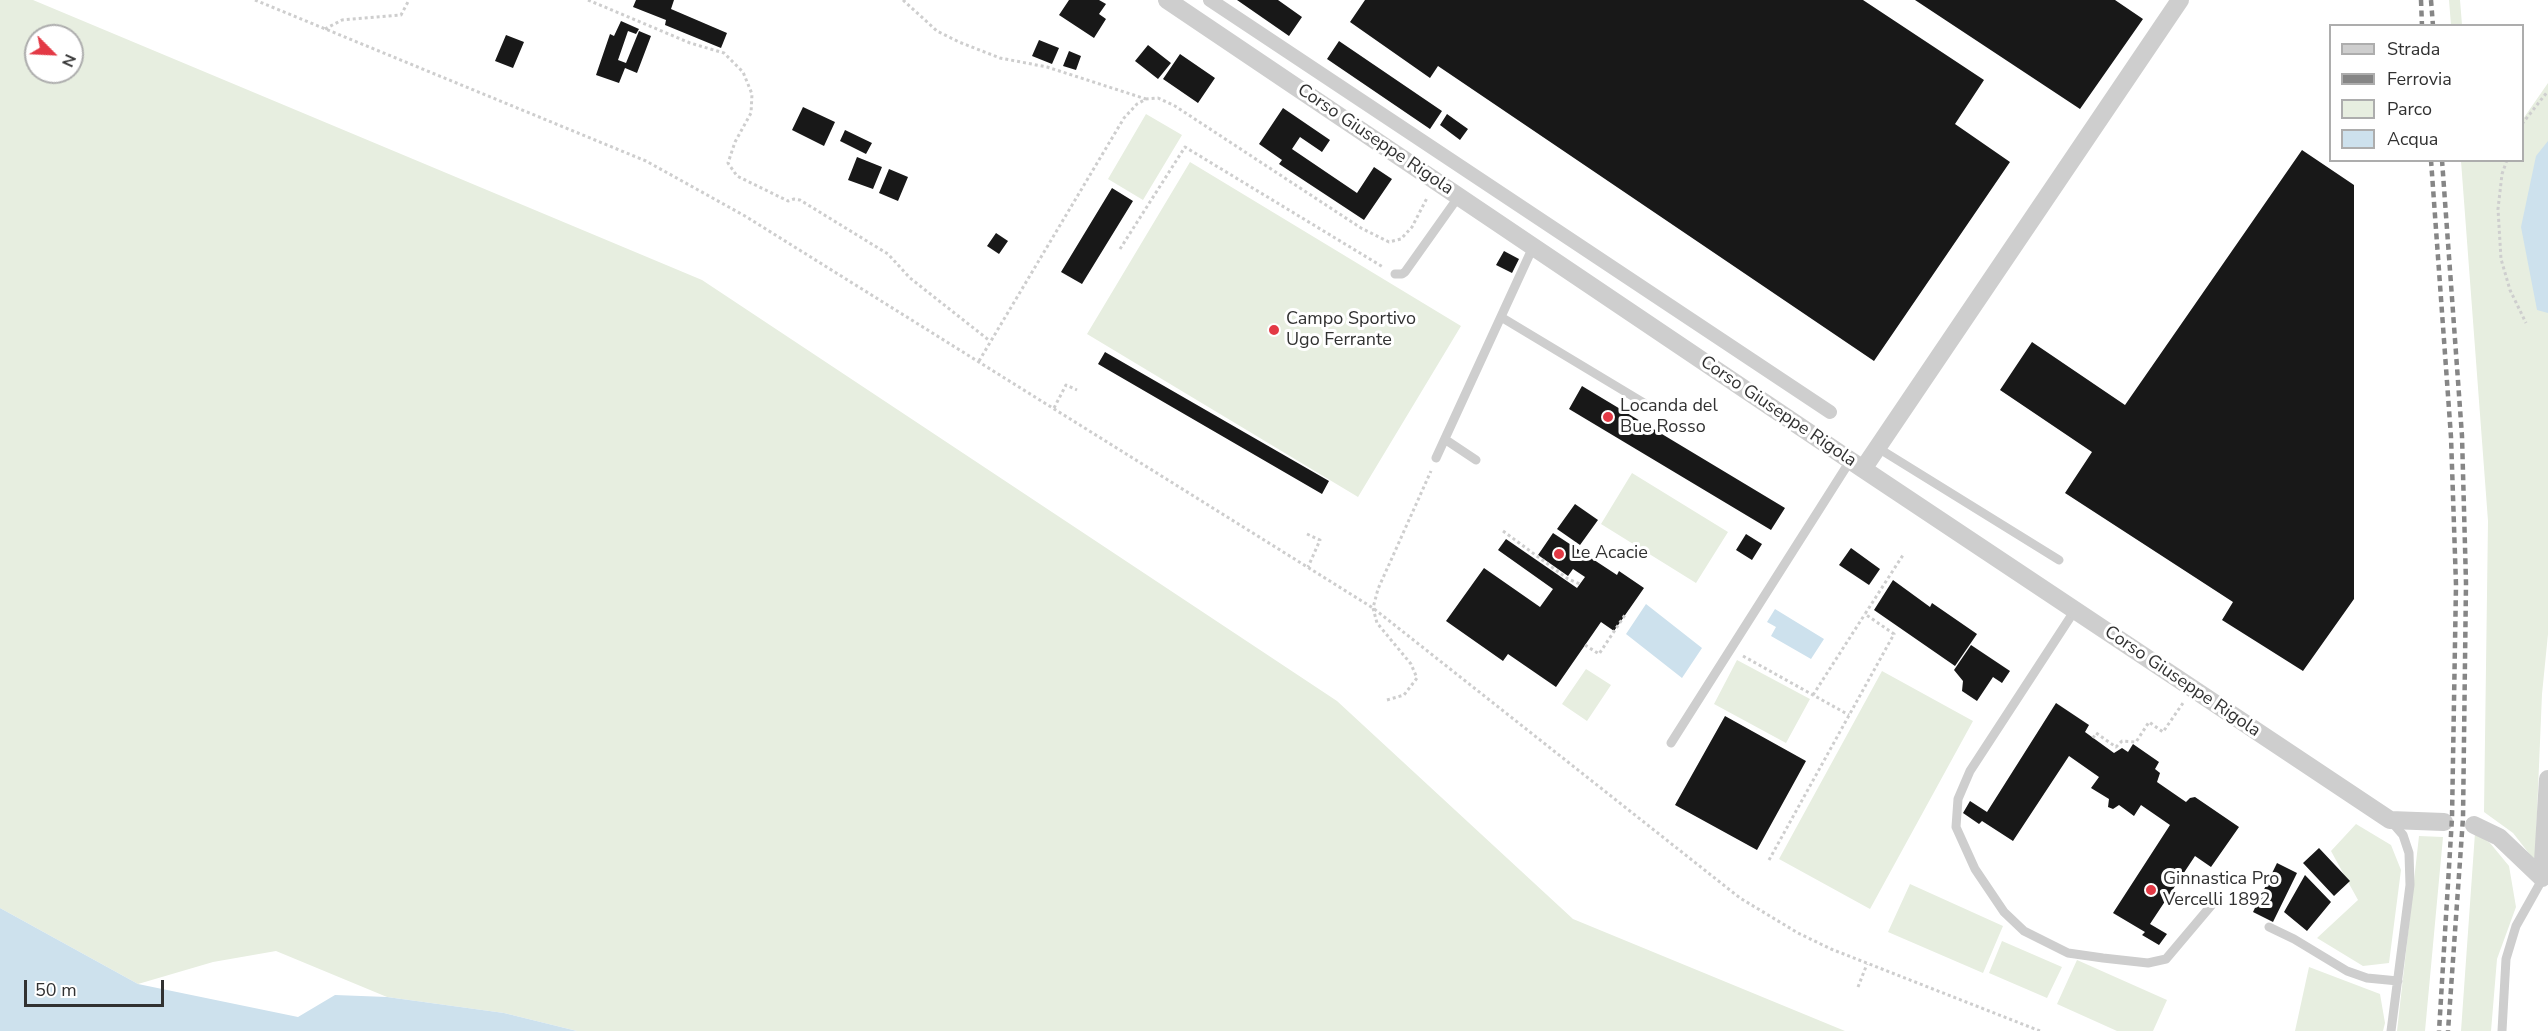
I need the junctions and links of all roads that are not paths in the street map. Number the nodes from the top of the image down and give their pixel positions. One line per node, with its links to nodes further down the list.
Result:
1 (1167, 0): 4 (street, Corso Giuseppe Rigola)
2 (1210, 0): 9 (street)
3 (2180, 0): 11 (street)
4 (1459, 196): 5 (street, Corso Giuseppe Rigola); 6 (lane)
5 (1533, 247): 7 (lane); 14 (street, Corso Giuseppe Rigola)
6 (1395, 274)
7 (1501, 317): 8 (lane); 10 (lane)
8 (1644, 404)
9 (1830, 412)
10 (1446, 440): 12 (lane); 13 (lane)
11 (1878, 448): 14 (street); 15 (lane)
12 (1436, 458)
13 (1476, 460)
14 (1857, 465): 16 (street, Corso Giuseppe Rigola); 17 (lane)
15 (2059, 560)
16 (2075, 610): 19 (street, Corso Giuseppe Rigola); 23 (lane)
17 (1671, 743)
18 (2548, 779): 22 (street)
19 (2390, 820): 20 (street); 25 (lane)
20 (2444, 822)
21 (2474, 825): 22 (street)
22 (2545, 878): 27 (lane)
23 (2216, 901)
24 (2269, 927): 25 (lane)
25 (2398, 981): 26 (lane)
26 (2391, 1031)
27 (2502, 1031)

